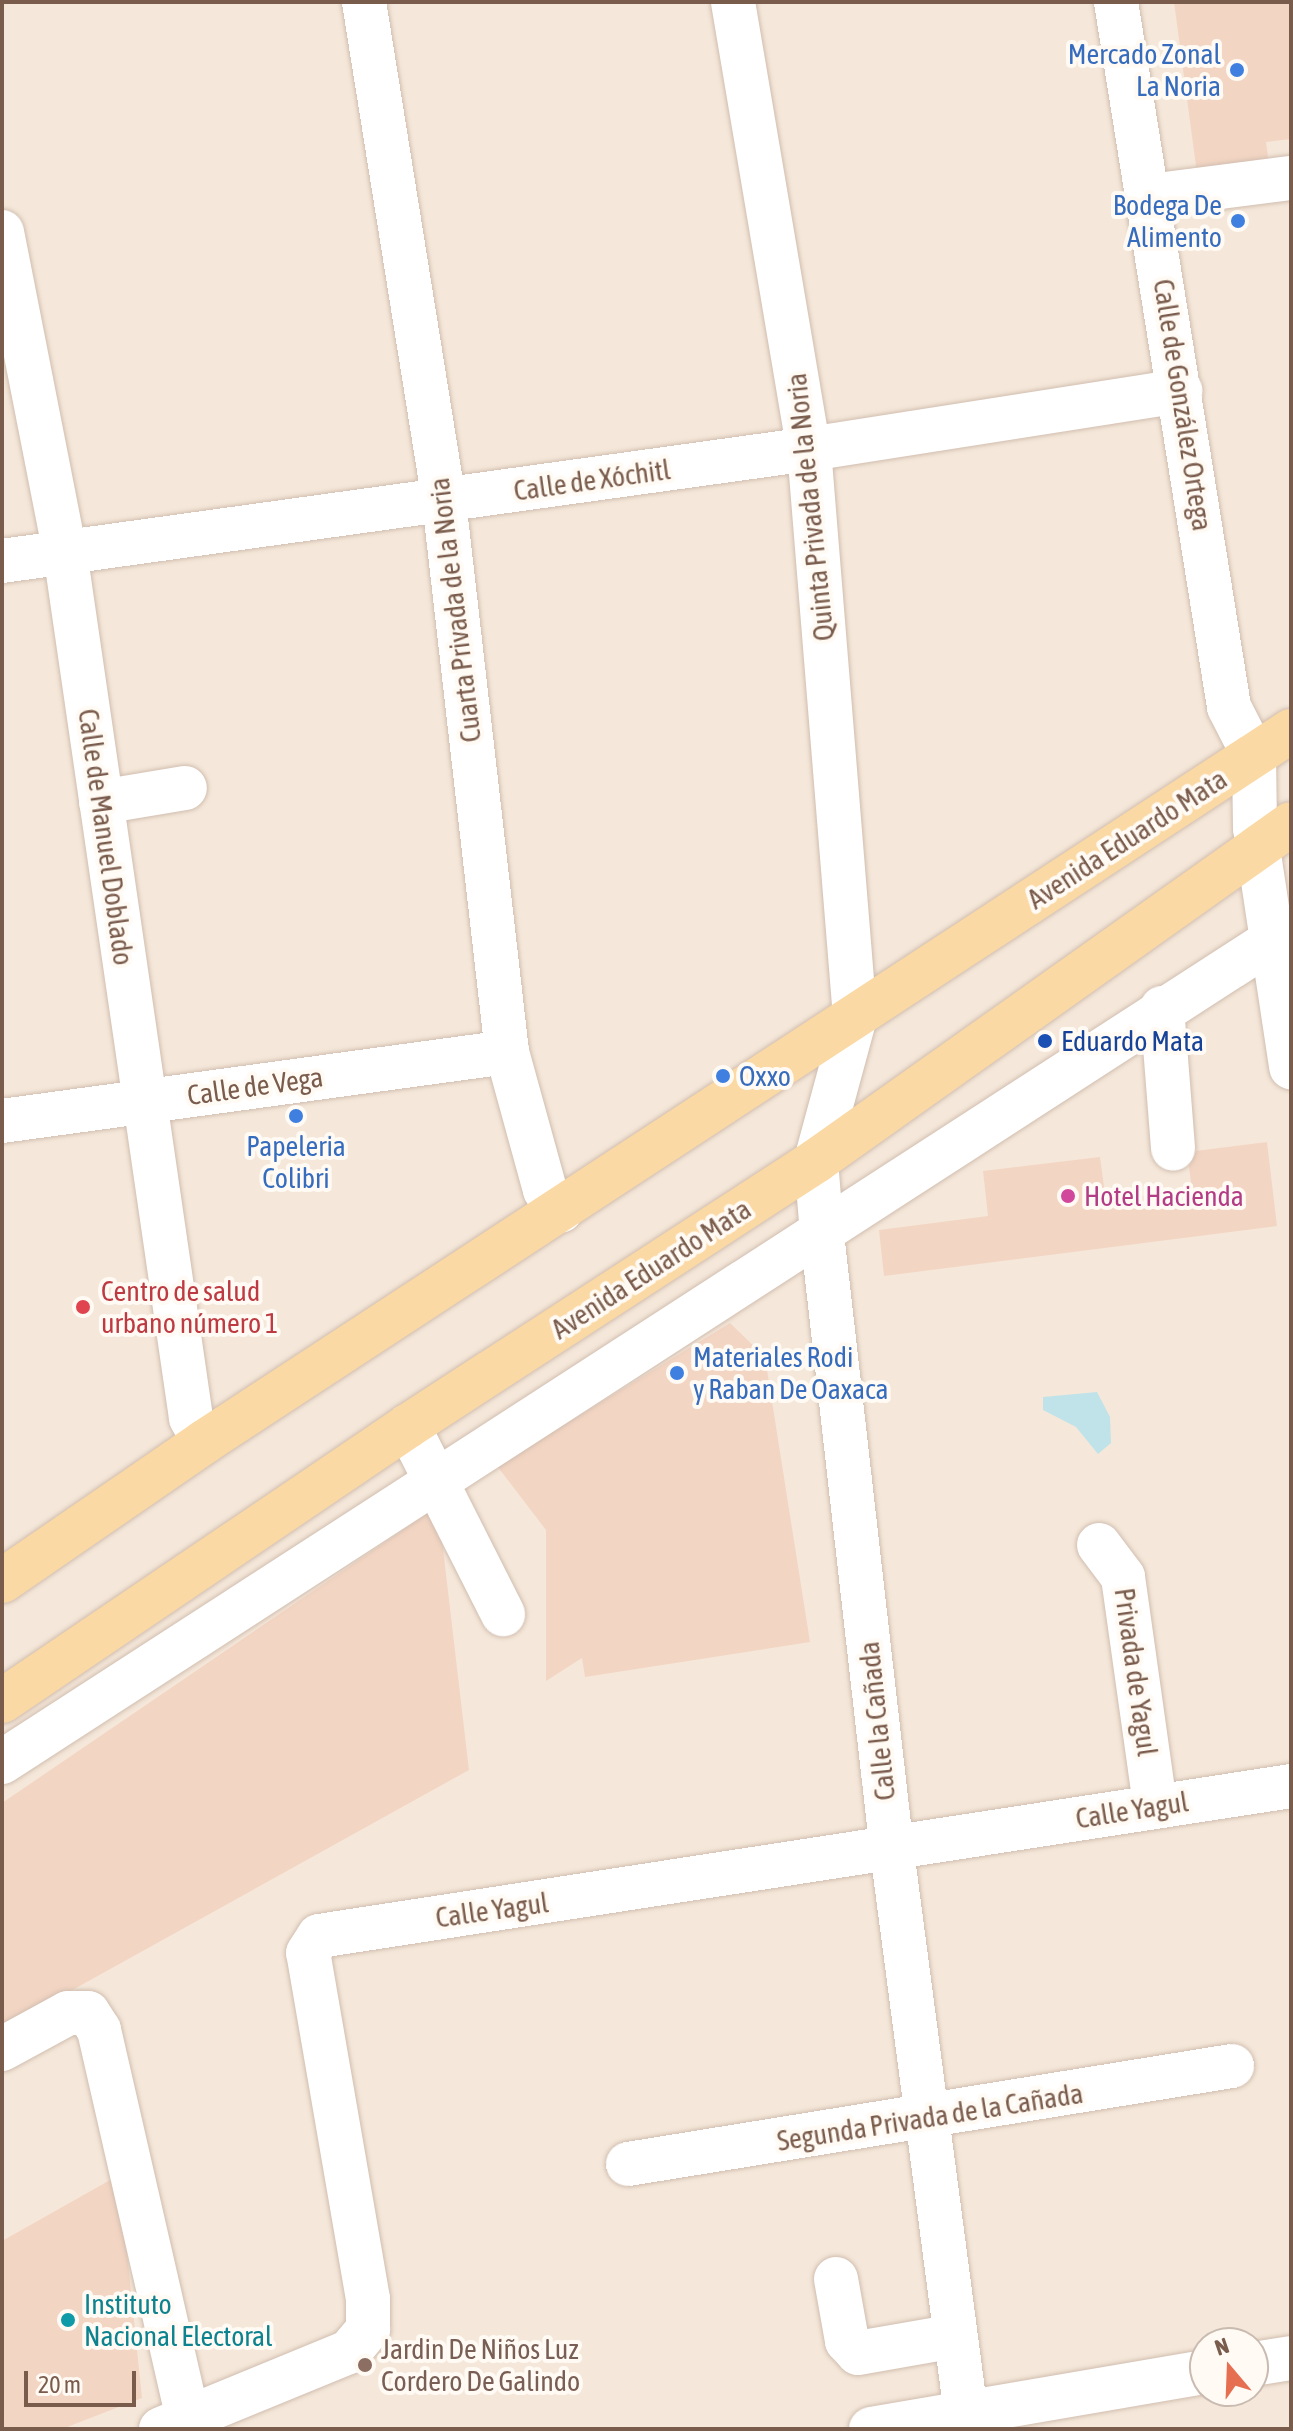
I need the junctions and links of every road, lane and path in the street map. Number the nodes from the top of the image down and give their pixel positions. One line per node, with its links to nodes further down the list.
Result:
1 (364, 2): 9 (street, Cuarta Privada de la Noria)
2 (733, 2): 8 (street, Quinta Privada de la Noria)
3 (1116, 2): 5 (street, Calle de González Ortega)
4 (1291, 178): 5 (street)
5 (1150, 196): 7 (street, Calle de González Ortega)
6 (2, 232): 10 (street, Calle de Manuel Doblado)
7 (1181, 391): 8 (street, Calle de Xóchitl); 13 (street, Calle de González Ortega)
8 (809, 449): 9 (street, Calle de Xóchitl); 19 (street, Quinta Privada de la Noria)
9 (444, 501): 10 (street, Calle de Xóchitl); 20 (street, Cuarta Privada de la Noria)
10 (65, 552): 11 (street, Calle de Xóchitl); 15 (street, Calle de Manuel Doblado)
11 (2, 561)
12 (1291, 731): 13 (main road, Avenida Eduardo Mata)
13 (1254, 756): 16 (street); 19 (main road, Avenida Eduardo Mata)
14 (185, 788): 15 (street)
15 (101, 802): 22 (street, Calle de Manuel Doblado)
16 (1274, 835): 17 (street); 25 (main road, Avenida Eduardo Mata)
17 (1281, 933): 18 (street); 21 (street)
18 (1162, 1008): 24 (street); 27 (street)
19 (855, 1017): 25 (street, Calle la Cañada); 26 (main road, Avenida Eduardo Mata)
20 (507, 1052): 22 (street, Calle de Vega); 26 (street, Cuarta Privada de la Noria)
21 (1291, 1067)
22 (143, 1101): 23 (street, Calle de Vega); 29 (street, Calle de Manuel Doblado)
23 (2, 1121)
24 (1173, 1149)
25 (816, 1161): 27 (street, Calle la Cañada); 28 (main road, Avenida Eduardo Mata)
26 (561, 1211): 29 (main road, Avenida Eduardo Mata)
27 (822, 1234): 30 (street); 40 (street, Calle la Cañada)
28 (408, 1426): 30 (street); 34 (main road, Avenida Eduardo Mata)
29 (204, 1442): 32 (main road, Avenida Eduardo Mata)
30 (438, 1478): 33 (street); 36 (street)
31 (1099, 1545): 39 (street, Privada de Yagul)
32 (2, 1581)
33 (503, 1614)
34 (61, 1662): 35 (main road, Avenida Eduardo Mata); 36 (street)
35 (2, 1701)
36 (92, 1702): 37 (street)
37 (2, 1762)
38 (1291, 1786): 39 (street, Calle Yagul)
39 (1155, 1805): 40 (street, Calle Yagul)
40 (892, 1851): 43 (street, Calle la Cañada); 51 (street, Calle Yagul)
41 (2, 2049): 51 (street)
42 (1232, 2066): 43 (street, Segunda Privada de la Cañada)
43 (927, 2119): 44 (street, Segunda Privada de la Cañada); 46 (street, Calle la Cañada)
44 (628, 2164)
45 (836, 2279): 46 (street)
46 (955, 2336): 50 (street, Calle la Cañada)
47 (1291, 2358): 48 (street)
48 (1269, 2361)
49 (1189, 2375): 50 (street)
50 (967, 2420): 52 (street)
51 (174, 2424)
52 (871, 2429)

